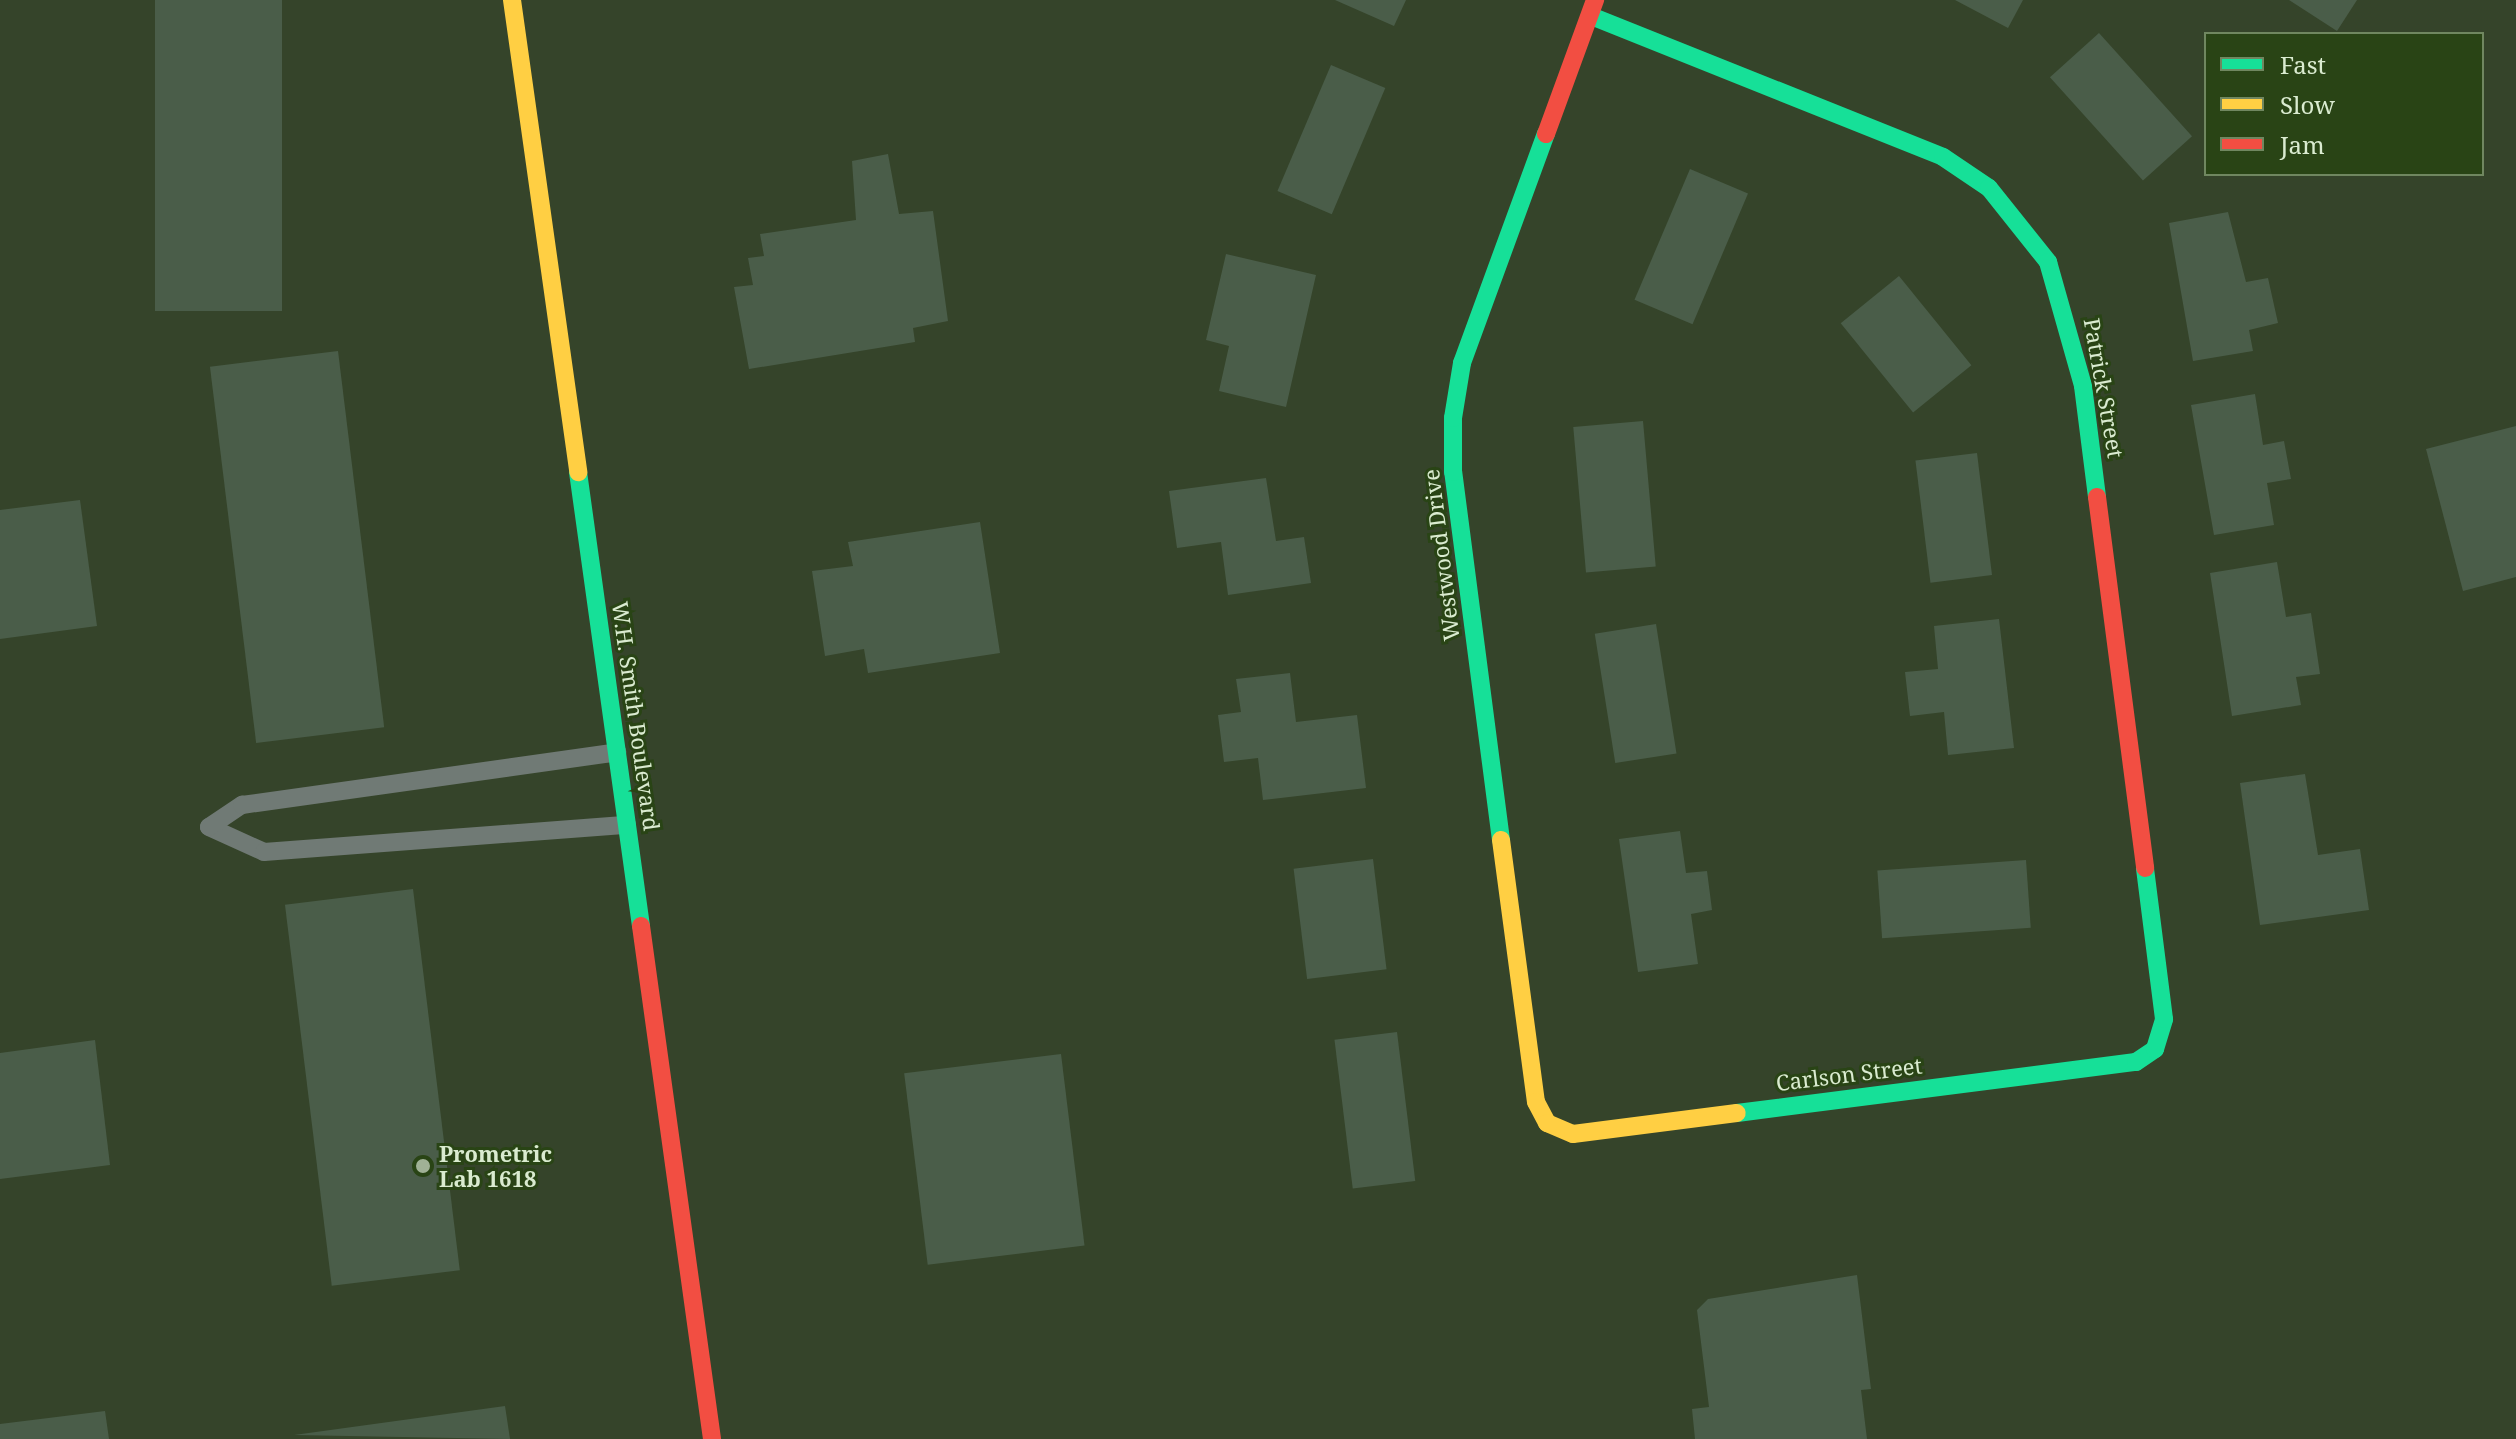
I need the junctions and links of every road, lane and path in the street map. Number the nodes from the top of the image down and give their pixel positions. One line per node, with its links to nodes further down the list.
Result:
1 (512, 0): 3 (street, W.H. Smith Boulevard)
2 (1593, 8): 5 (street, Patrick Street); 6 (street, Westwood Drive)
3 (617, 752): 4 (street, W.H. Smith Boulevard); 4 (lane)
4 (627, 825): 7 (street, W.H. Smith Boulevard)
5 (2155, 1049): 6 (street, Carlson Street)
6 (1547, 1123)
7 (712, 1439)

